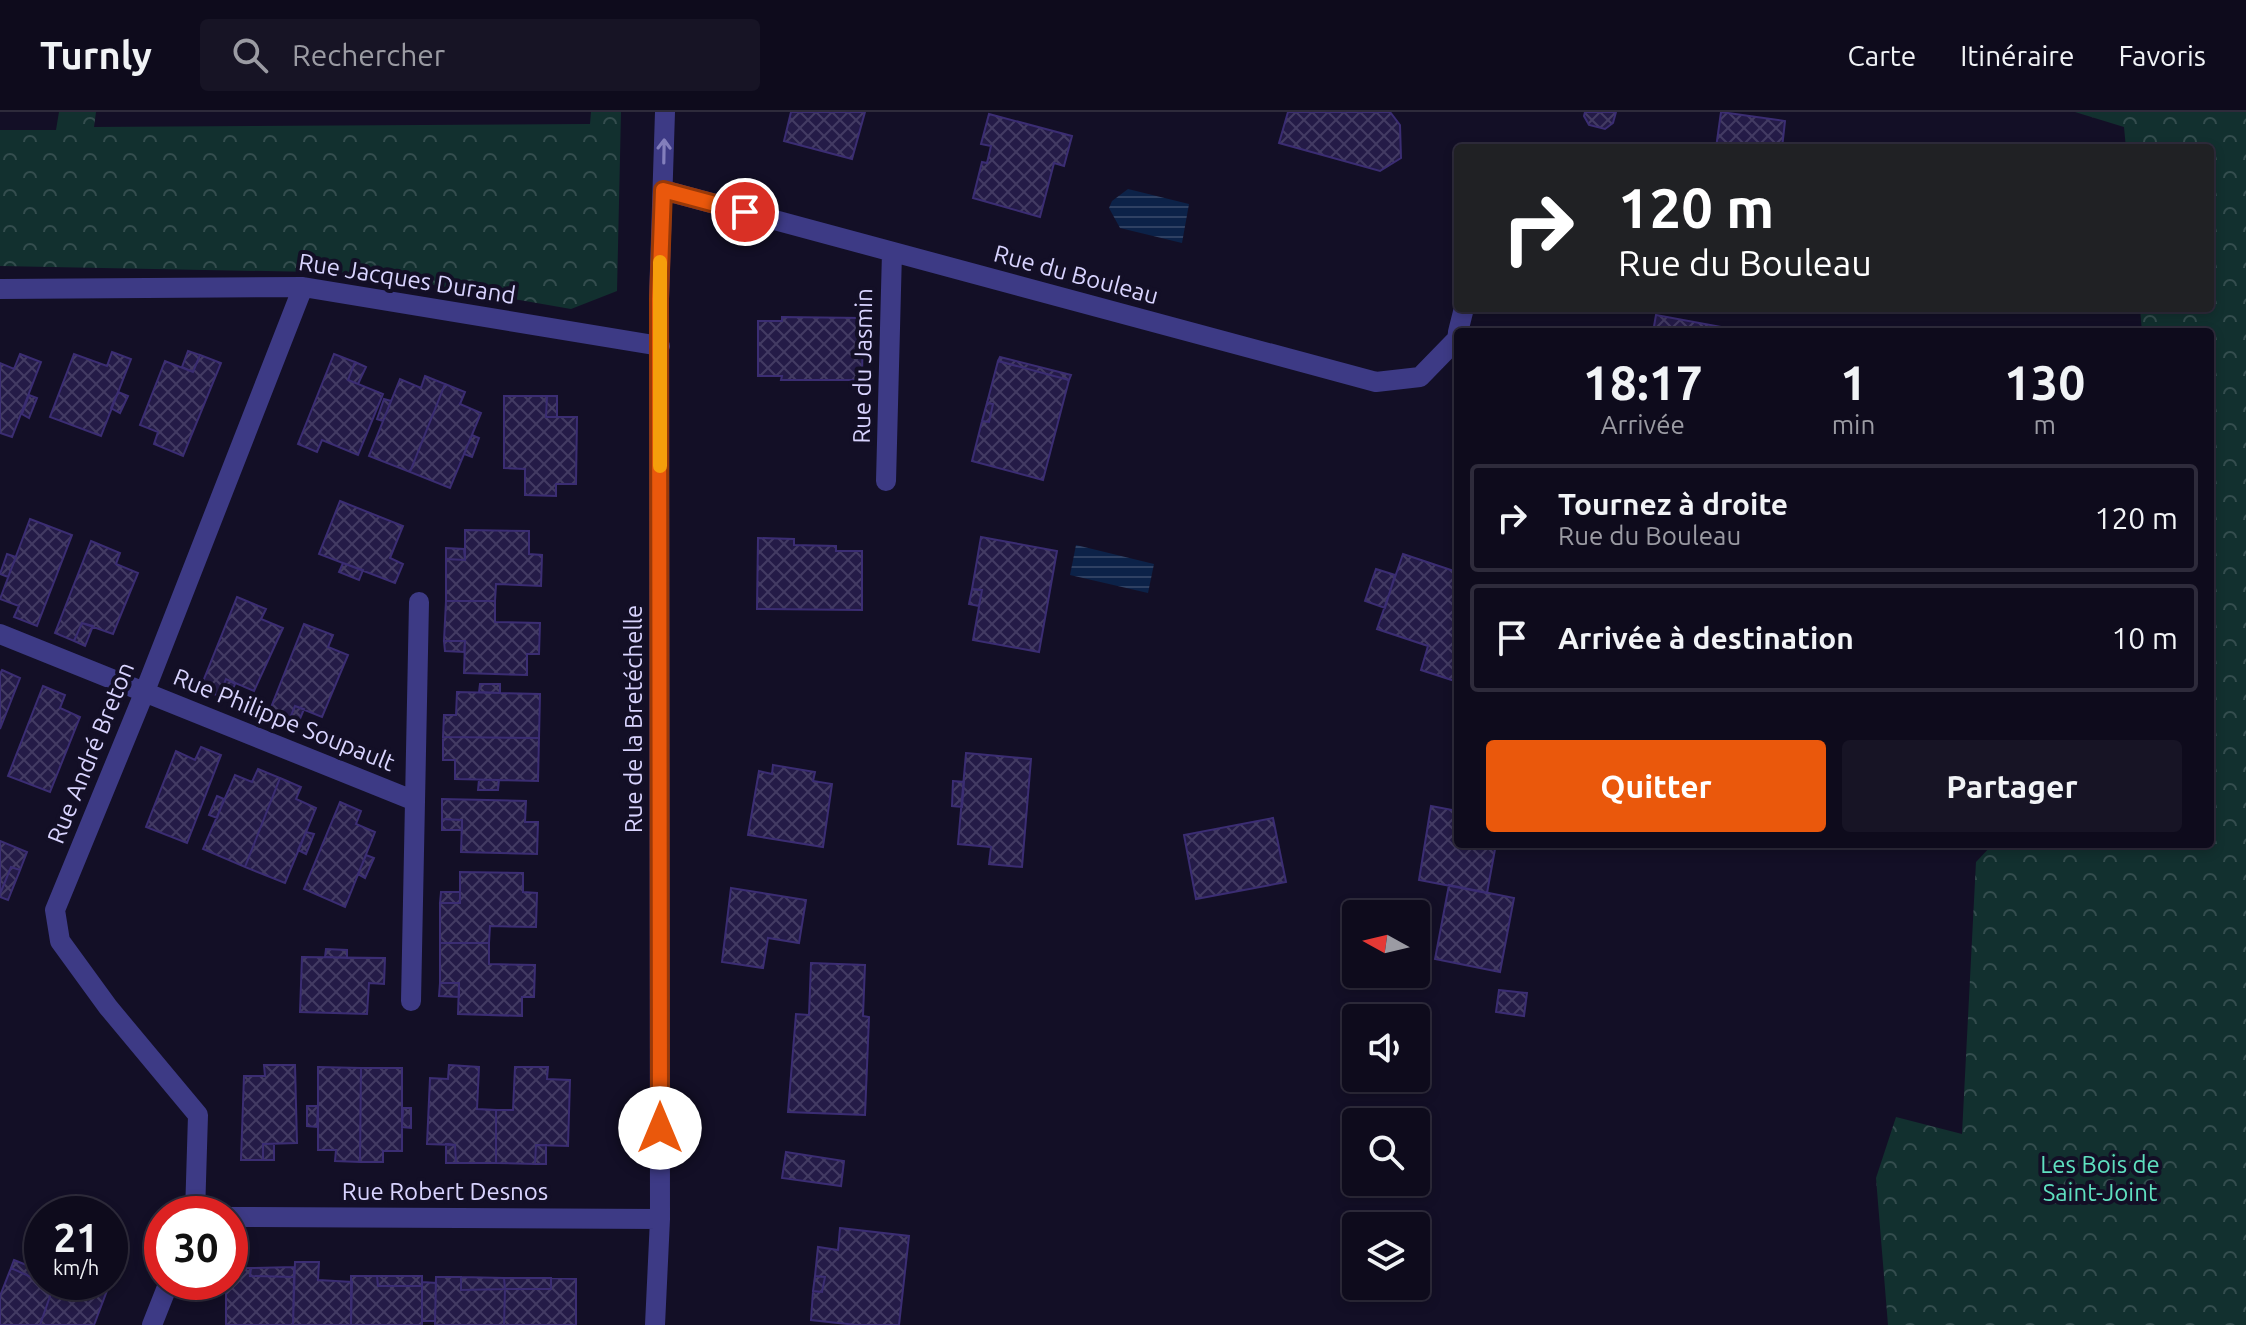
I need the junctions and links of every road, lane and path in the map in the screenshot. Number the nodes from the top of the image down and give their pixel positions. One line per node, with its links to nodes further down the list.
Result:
1 (665, 112): 2 (street, Rue de la Bretéchelle, one-way to 1)
2 (663, 190): 3 (street, Rue du Bouleau); 7 (street, Rue de la Bretéchelle)
3 (892, 252): 6 (street, Rue du Bouleau); 8 (street, Rue du Jasmin)
4 (303, 287): 5 (street, Rue Jacques Durand); 7 (street, Rue Jacques Durand); 11 (street, Rue André Breton)
5 (0, 289)
6 (1454, 342)
7 (660, 346): 16 (street, Rue de la Bretéchelle)
8 (886, 481)
9 (419, 602): 12 (street, Rue Philippe Soupault)
10 (0, 634): 11 (street, Rue Philippe Soupault)
11 (145, 691): 12 (street, Rue Philippe Soupault); 14 (street, Rue André Breton)
12 (415, 801): 13 (street, Rue Philippe Soupault)
13 (411, 1001)
14 (196, 1196)
15 (248, 1217): 16 (street, Rue Robert Desnos)
16 (660, 1219): 19 (street, Rue de la Bretéchelle)
17 (162, 1300): 18 (street)
18 (152, 1325)
19 (655, 1325)

